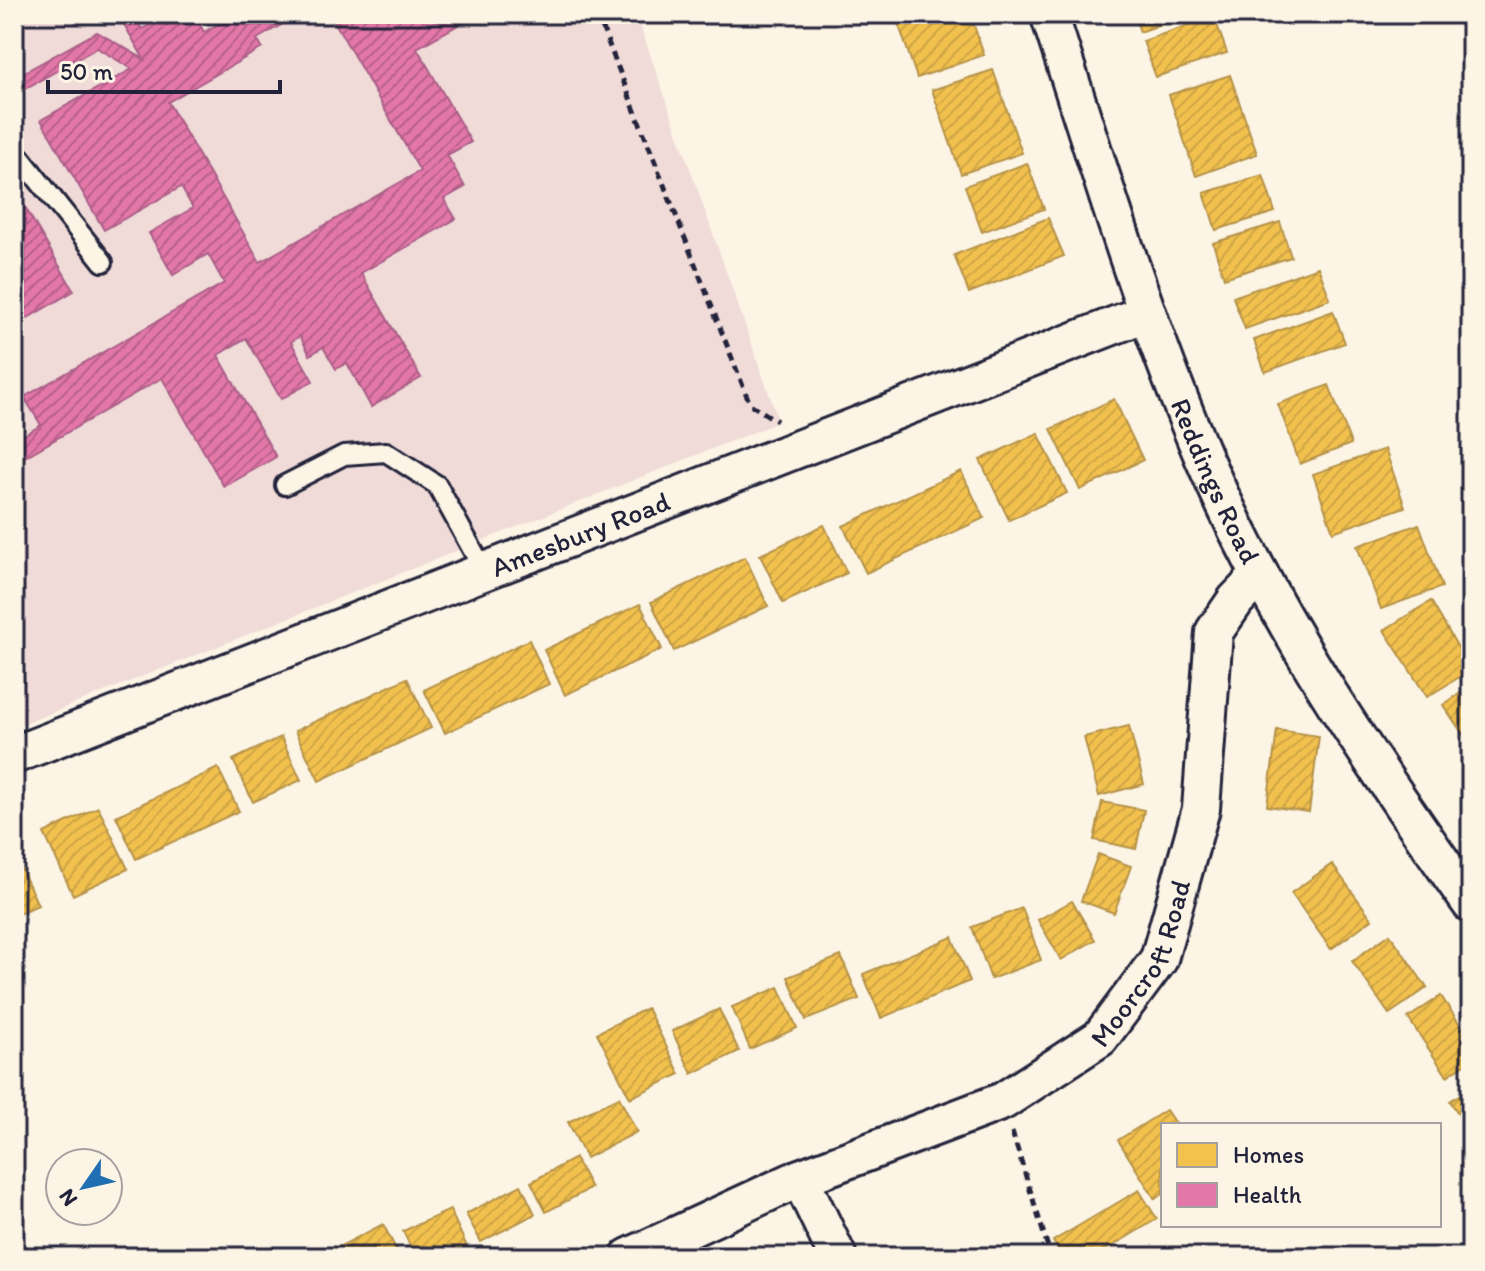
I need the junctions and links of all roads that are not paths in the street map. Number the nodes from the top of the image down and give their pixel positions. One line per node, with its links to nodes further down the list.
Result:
1 (1049, 14): 4 (street, Reddings Road)
2 (14, 160): 3 (lane)
3 (103, 262)
4 (1146, 313): 6 (street, Amesbury Road); 7 (street, Reddings Road)
5 (285, 485): 6 (lane)
6 (483, 569): 8 (street, Amesbury Road)
7 (1260, 575): 9 (street, Reddings Road); 10 (street, Moorcroft Road)
8 (14, 755)
9 (1471, 904)
10 (800, 1178): 11 (street, Moorcroft Road); 12 (street)
11 (629, 1257)
12 (838, 1257)

